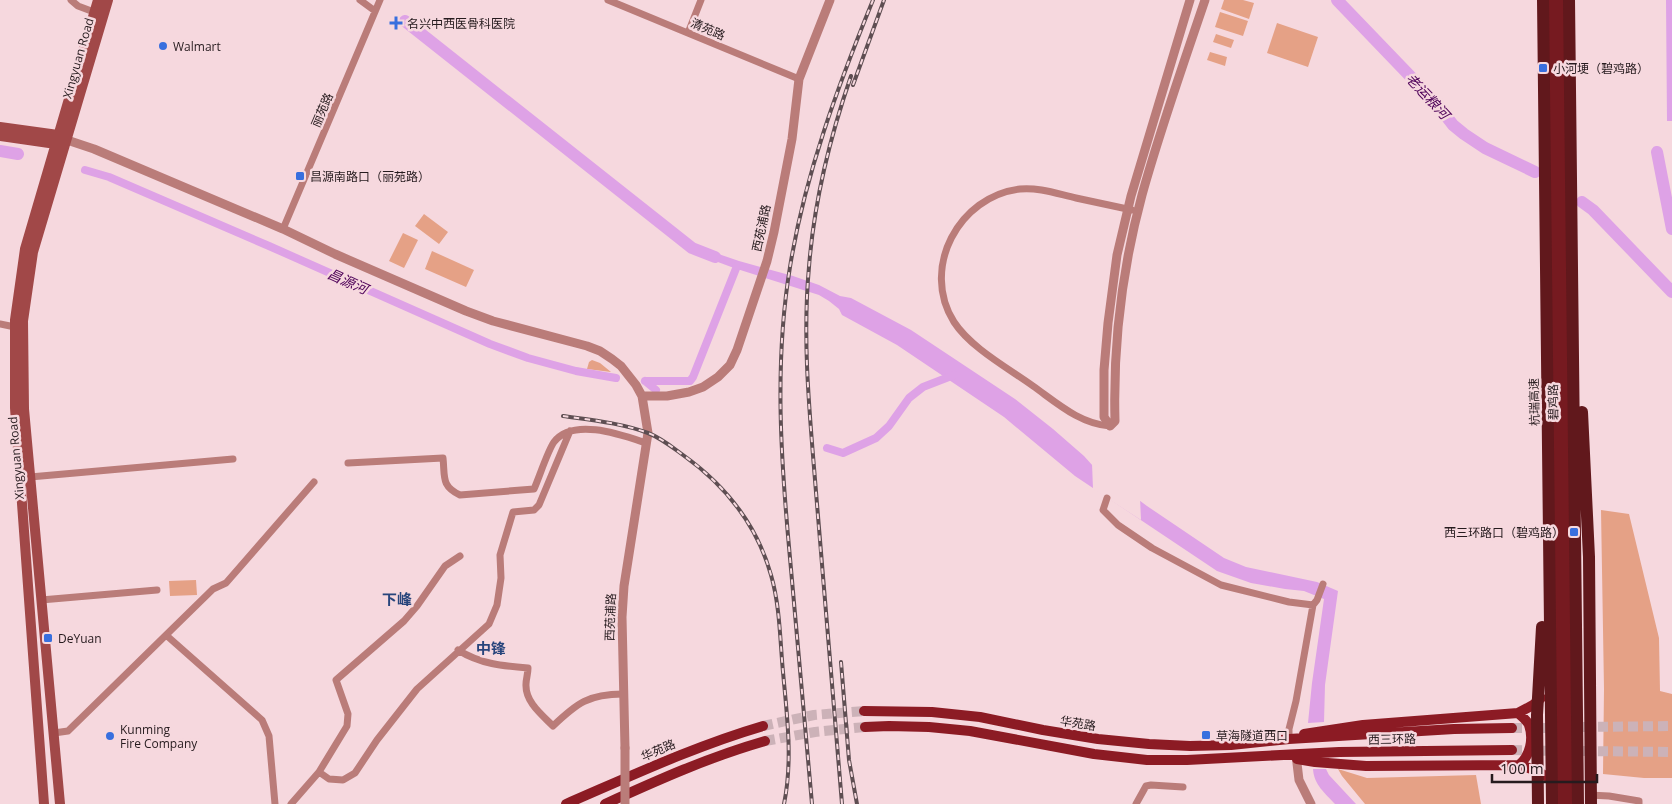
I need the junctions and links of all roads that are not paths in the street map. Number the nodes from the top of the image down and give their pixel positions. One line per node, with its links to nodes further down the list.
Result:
1 (71, 0): 15 (street)
2 (98, 0): 15 (main road, Xingyuan Road)
3 (108, 0): 21 (main road, Xingyuan Road)
4 (360, 0): 16 (street)
5 (380, 0): 16 (street, 丽苑路)
6 (608, 0): 17 (street, 清苑路)
7 (701, 0): 17 (street)
8 (830, 0): 18 (street, 西苑浦路)
9 (1190, 0): 22 (street)
10 (1204, 0): 24 (street)
11 (1543, 0): 37 (highway, 杭瑞高速, bridge)
12 (1550, 0): 45 (highway, 碧鸡路)
13 (1562, 0): 54 (highway, 碧鸡路)
14 (1569, 0): 23 (highway, bridge)
15 (94, 12): 21 (main road, Xingyuan Road)
16 (376, 12): 25 (street, 丽苑路)
17 (688, 33): 18 (street, 清苑路)
18 (799, 80): 28 (street, 西苑浦路)
19 (0, 127): 21 (main road)
20 (0, 136): 21 (main road)
21 (60, 139): 25 (street); 27 (main road, Xingyuan Road); 34 (main road, Xingyuan Road)
22 (1128, 209): 24 (street); 29 (street); 29 (street)
23 (1571, 211): 64 (highway, bridge); 77 (highway, bridge)
24 (1138, 212): 29 (street)
25 (284, 230): 28 (street)
26 (0, 324): 27 (street)
27 (15, 327): 65 (main road, Xingyuan Road)
28 (642, 396): 31 (street, 西苑浦路)
29 (1110, 426)
30 (570, 431): 31 (street); 33 (street); 44 (street)
31 (646, 443): 46 (street, 西苑浦路)
32 (233, 459): 34 (street)
33 (348, 462)
34 (30, 477): 41 (main road, Xingyuan Road)
35 (314, 482): 43 (street)
36 (1107, 498): 42 (street)
37 (1548, 505): 74 (highway, bridge); 75 (highway, 杭瑞高速, bridge)
38 (460, 556): 61 (street)
39 (1323, 584): 42 (street)
40 (157, 590): 41 (street)
41 (41, 600): 53 (main road, Xingyuan Road)
42 (1315, 602): 55 (street)
43 (166, 635): 53 (street); 67 (street)
44 (458, 650): 46 (street); 61 (street)
45 (1558, 680): 48 (main road); 52 (highway, 碧鸡路)
46 (622, 694): 71 (street, 西苑浦路, bridge)
47 (864, 711): 55 (main road, 华苑路)
48 (1518, 713): 52 (main road); 55 (main road); 60 (main road)
49 (763, 726): 69 (main road, 华苑路)
50 (865, 727): 59 (main road)
51 (1512, 728): 55 (main road, 西三环路)
52 (1559, 731): 54 (main road); 57 (highway, 碧鸡路)
53 (54, 733): 66 (main road, Xingyuan Road)
54 (1570, 738): 57 (main road); 64 (highway, 碧鸡路)
55 (1289, 739)
56 (765, 741): 70 (main road)
57 (1559, 747): 60 (main road); 62 (highway, 碧鸡路)
58 (1512, 750): 59 (main road, 西三环路)
59 (1296, 757): 60 (main road); 73 (street)
60 (1519, 765): 62 (main road)
61 (318, 772): 68 (street)
62 (1559, 786): 76 (highway, 碧鸡路)
63 (1183, 787): 72 (street)
64 (1573, 801): 78 (street)
65 (44, 804)
66 (60, 804)
67 (275, 804)
68 (291, 804)
69 (566, 804)
70 (605, 804)
71 (626, 804)
72 (1136, 804)
73 (1311, 804)
74 (1538, 804)
75 (1552, 804)
76 (1560, 804)
77 (1591, 804)
78 (1639, 804)

